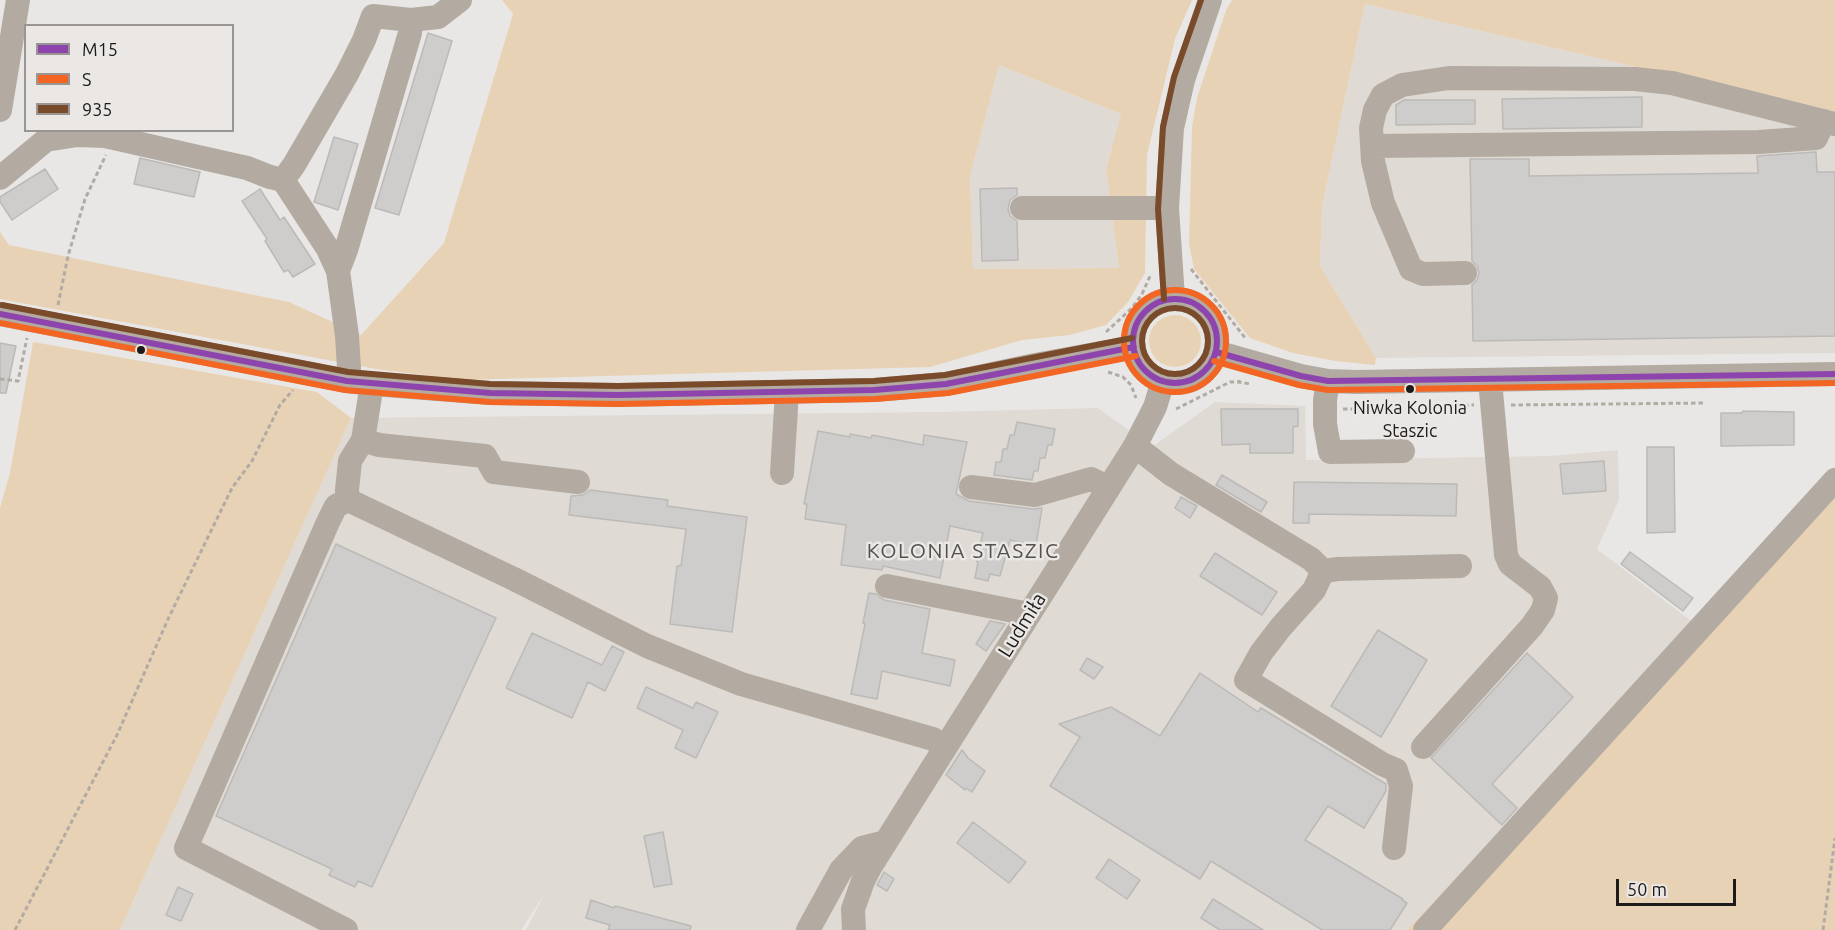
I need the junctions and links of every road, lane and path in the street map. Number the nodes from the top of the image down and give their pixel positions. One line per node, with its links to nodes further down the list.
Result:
1 (18, 0): 6 (street)
2 (460, 0): 5 (street)
3 (1210, 0): 13 (street)
4 (369, 8): 5 (street); 11 (street)
5 (411, 20): 16 (street)
6 (0, 110)
7 (1830, 122): 9 (street); 9 (street)
8 (114, 138): 10 (street); 11 (street); 19 (path)
9 (1372, 146): 17 (street)
10 (0, 178)
11 (283, 180): 16 (street)
12 (1022, 208): 13 (street)
13 (1167, 208): 18 (street)
14 (1190, 268): 23 (path)
15 (1152, 270): 22 (path)
16 (338, 271): 29 (street)
17 (1465, 273)
18 (1173, 298): 24 (street); 25 (street)
19 (57, 310)
20 (0, 314): 29 (street)
21 (29, 331): 27 (path)
22 (1104, 333)
23 (1249, 343)
24 (1134, 347): 30 (street); 35 (street)
25 (1216, 352): 30 (street); 31 (street)
26 (1835, 374): 28 (street)
27 (0, 379)
28 (1490, 380): 31 (street); 37 (street)
29 (347, 381): 33 (street)
30 (1163, 381): 39 (street, Ludmiła)
31 (1328, 381): 42 (street)
32 (1239, 382): 39 (path)
33 (372, 384): 35 (street); 40 (street)
34 (293, 389): 58 (path)
35 (787, 392): 43 (street)
36 (1703, 403): 37 (path)
37 (1492, 405): 38 (path); 54 (street)
38 (1434, 406)
39 (1155, 407): 41 (street, Ludmiła)
40 (363, 440): 45 (street); 48 (street)
41 (1135, 446): 47 (street, Ludmiła); 50 (street)
42 (1403, 451)
43 (782, 473)
44 (1835, 480): 62 (street)
45 (578, 482)
46 (971, 487): 47 (street)
47 (1107, 487): 52 (street, Ludmiła)
48 (348, 500): 53 (street); 59 (street)
49 (1460, 566): 50 (street)
50 (1323, 571): 57 (street)
51 (887, 586): 52 (street)
52 (1029, 614): 53 (street, Ludmiła)
53 (945, 747): 56 (street, Ludmiła)
54 (1423, 747)
55 (1835, 838): 63 (path)
56 (886, 842): 60 (street); 61 (street, Ludmiła)
57 (1394, 848)
58 (15, 930)
59 (346, 930)
60 (808, 930)
61 (854, 930)
62 (1425, 930)
63 (1823, 930)

